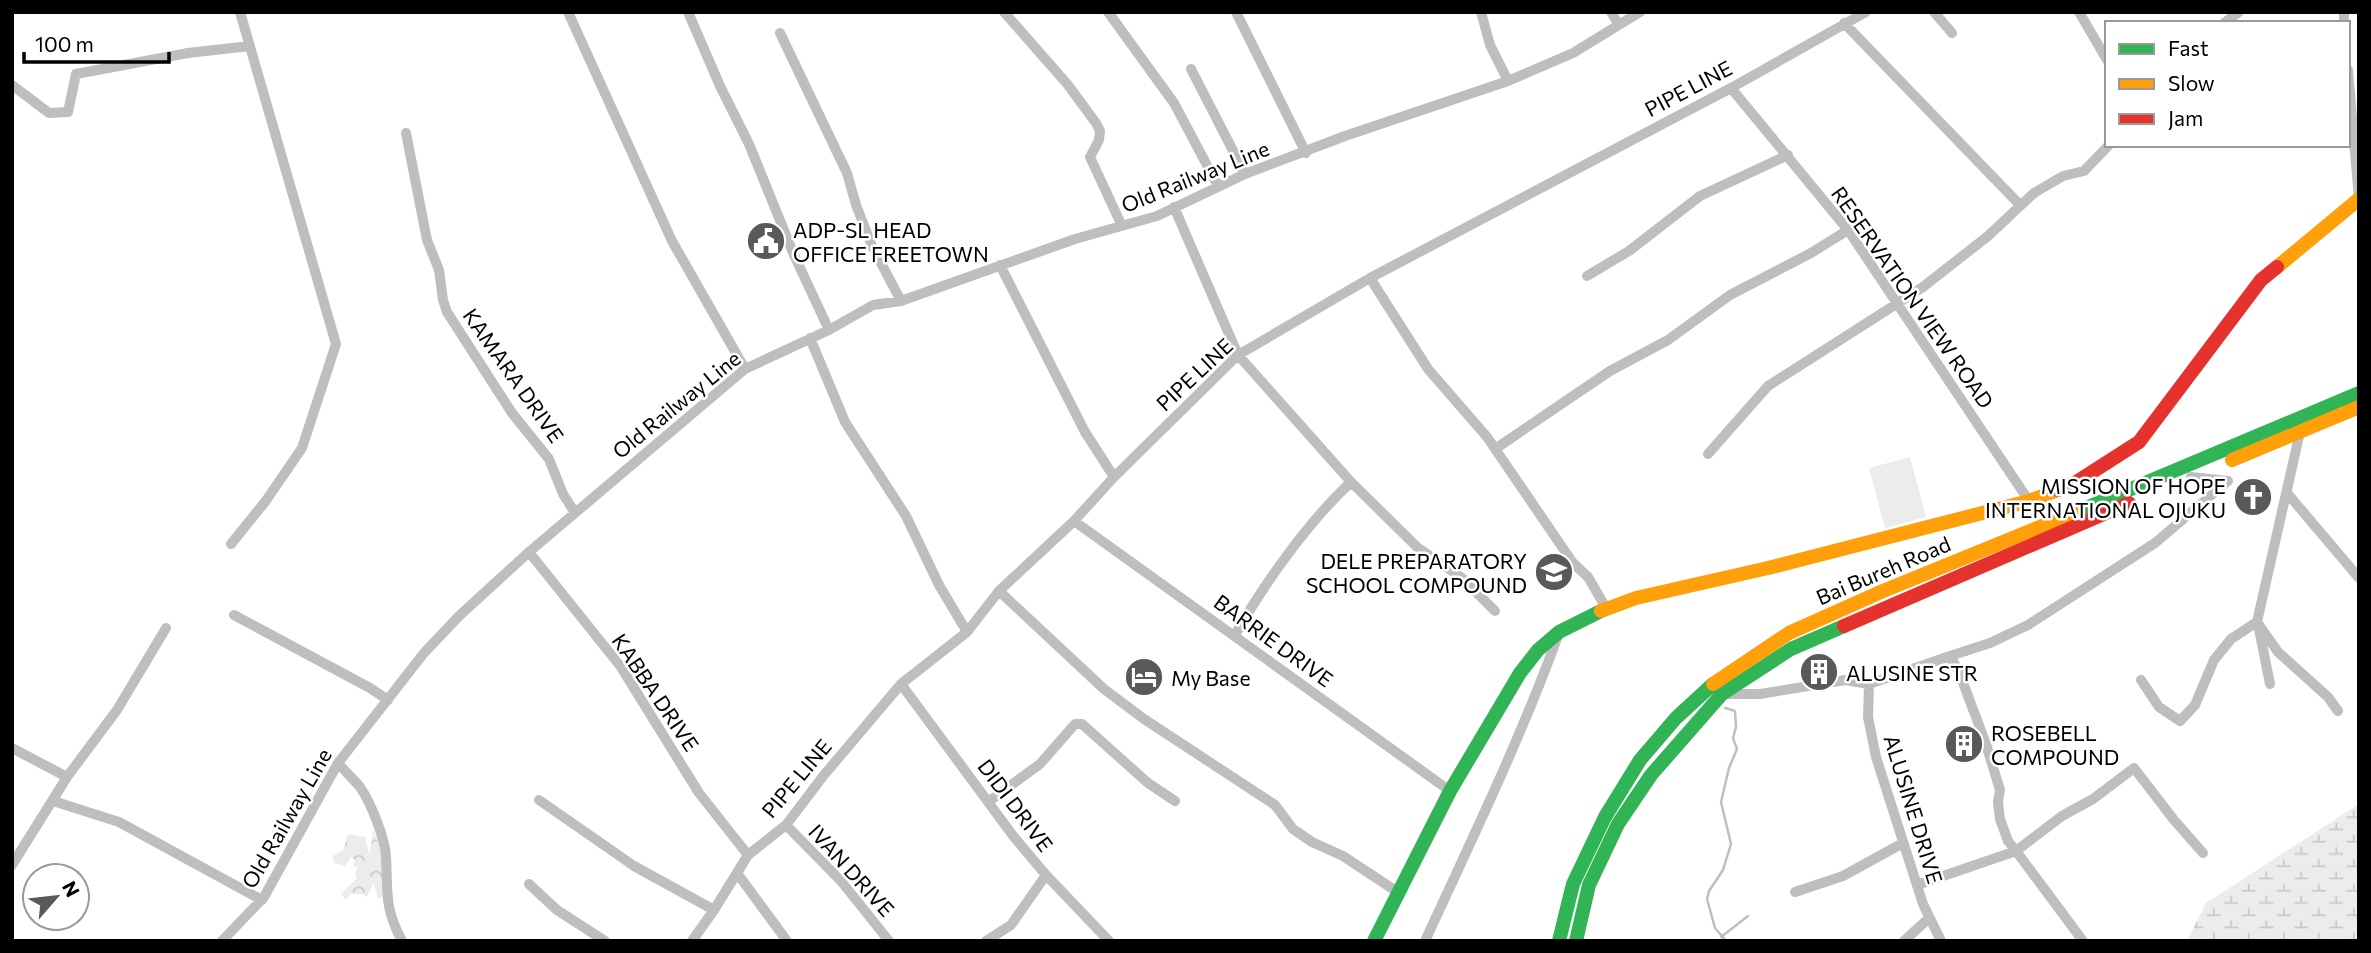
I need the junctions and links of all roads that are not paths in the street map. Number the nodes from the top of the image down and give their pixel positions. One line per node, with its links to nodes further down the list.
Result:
1 (240, 12): 17 (street)
2 (568, 12): 43 (street)
3 (688, 12): 40 (street)
4 (1004, 12): 33 (street)
5 (1108, 12): 29 (street)
6 (1236, 12): 26 (street)
7 (1481, 12): 20 (street)
8 (1611, 12): 14 (street)
9 (1640, 12): 14 (street, Old Railway Line)
10 (1866, 12): 13 (street, PIPE LINE)
11 (1934, 12): 16 (street)
12 (2079, 12): 18 (street)
13 (1844, 23): 22 (street, PIPE LINE); 31 (street)
14 (1619, 25): 20 (street, Old Railway Line)
15 (780, 33): 38 (street)
16 (1952, 33)
17 (250, 46): 21 (street); 56 (street)
18 (2105, 57)
19 (1191, 69): 28 (street)
20 (1508, 81): 26 (street, Old Railway Line)
21 (12, 85)
22 (1731, 88): 27 (street, RESERVATION VIEW ROAD); 37 (street, PIPE LINE)
23 (2350, 94): 30 (street)
24 (406, 133): 54 (street, KAMARA DRIVE)
25 (2107, 147): 31 (street)
26 (1306, 153): 28 (street, Old Railway Line)
27 (1788, 155): 34 (street, RESERVATION VIEW ROAD); 36 (street)
28 (1245, 174): 29 (street, Old Railway Line)
29 (1218, 186): 32 (street, Old Railway Line)
30 (2359, 199): 53 (main road)
31 (2020, 205): 39 (street)
32 (1174, 207): 33 (street, Old Railway Line); 42 (street)
33 (1122, 226): 35 (street, Old Railway Line)
34 (1848, 230): 39 (street, RESERVATION VIEW ROAD); 47 (street)
35 (1000, 265): 38 (street, Old Railway Line); 49 (street)
36 (1587, 276)
37 (1370, 278): 42 (street, PIPE LINE); 47 (street)
38 (901, 301): 40 (street, Old Railway Line)
39 (1896, 302): 48 (street); 53 (street, RESERVATION VIEW ROAD)
40 (829, 330): 41 (street, Old Railway Line)
41 (810, 338): 43 (street, Old Railway Line); 65 (street)
42 (1238, 355): 49 (street, PIPE LINE); 51 (street)
43 (745, 369): 54 (street, Old Railway Line)
44 (2359, 393): 109 (main road, Bai Bureh Road)
45 (2359, 407): 46 (main road, Bai Bureh Road)
46 (2300, 432): 50 (main road, Bai Bureh Road); 52 (street)
47 (1495, 449): 60 (street)
48 (1708, 454)
49 (1114, 477): 55 (street, PIPE LINE)
50 (2191, 477): 68 (street); 73 (main road, Bai Bureh Road)
51 (1352, 482): 61 (street); 67 (street)
52 (2287, 493): 58 (street); 63 (street)
53 (2029, 501): 60 (main road)
54 (575, 513): 57 (street, Old Railway Line)
55 (1074, 521): 59 (street, PIPE LINE); 67 (street, BARRIE DRIVE)
56 (231, 544)
57 (529, 552): 74 (street, Old Railway Line); 88 (street, KABBA DRIVE)
58 (2359, 578)
59 (999, 591): 65 (street, PIPE LINE); 95 (street)
60 (1606, 608): 66 (main road)
61 (1495, 611)
62 (234, 615): 74 (street)
63 (2257, 622): 69 (street); 72 (street); 75 (street)
64 (166, 628): 78 (street)
65 (967, 632): 70 (street, PIPE LINE)
66 (1559, 632): 79 (main road); 108 (street)
67 (1235, 635): 79 (street, BARRIE DRIVE)
68 (1950, 656): 71 (street); 86 (street)
69 (2141, 680)
70 (901, 684): 83 (street, DIDI DRIVE); 84 (street, PIPE LINE)
71 (1869, 684): 73 (street); 85 (street, ALUSINE DRIVE)
72 (2270, 684)
73 (1722, 694): 110 (main road, Bai Bureh Road)
74 (388, 700): 77 (street, Old Railway Line)
75 (2338, 711)
76 (12, 748): 78 (street)
77 (338, 763): 96 (street, Old Railway Line); 100 (street)
78 (67, 777): 81 (street)
79 (1450, 791): 95 (main road)
80 (539, 800): 97 (street)
81 (53, 801): 89 (street); 96 (street)
82 (1175, 801): 83 (street)
83 (988, 802): 91 (street, DIDI DRIVE)
84 (786, 825): 88 (street, PIPE LINE); 104 (street, IVAN DRIVE)
85 (1903, 843): 93 (street, ALUSINE DRIVE); 94 (street)
86 (2016, 851): 87 (street); 93 (street); 113 (street)
87 (2203, 853)
88 (748, 855): 90 (street, PIPE LINE)
89 (12, 865)
90 (737, 873): 97 (street, PIPE LINE); 103 (street)
91 (1046, 875): 105 (street); 106 (street, DIDI DRIVE)
92 (529, 884): 101 (street)
93 (1917, 886): 98 (street, ALUSINE DRIVE)
94 (1795, 891)
95 (1399, 893): 107 (main road)
96 (262, 900): 99 (street, Old Railway Line)
97 (714, 911): 102 (street, PIPE LINE)
98 (1929, 918): 111 (street); 112 (street, ALUSINE DRIVE)
99 (222, 941)
100 (402, 941)
101 (605, 941)
102 (692, 941)
103 (786, 941)
104 (890, 941)
105 (986, 941)
106 (1109, 941)
107 (1374, 941)
108 (1425, 941)
109 (1559, 941)
110 (1576, 941)
111 (1904, 941)
112 (1941, 941)
113 (2082, 941)

